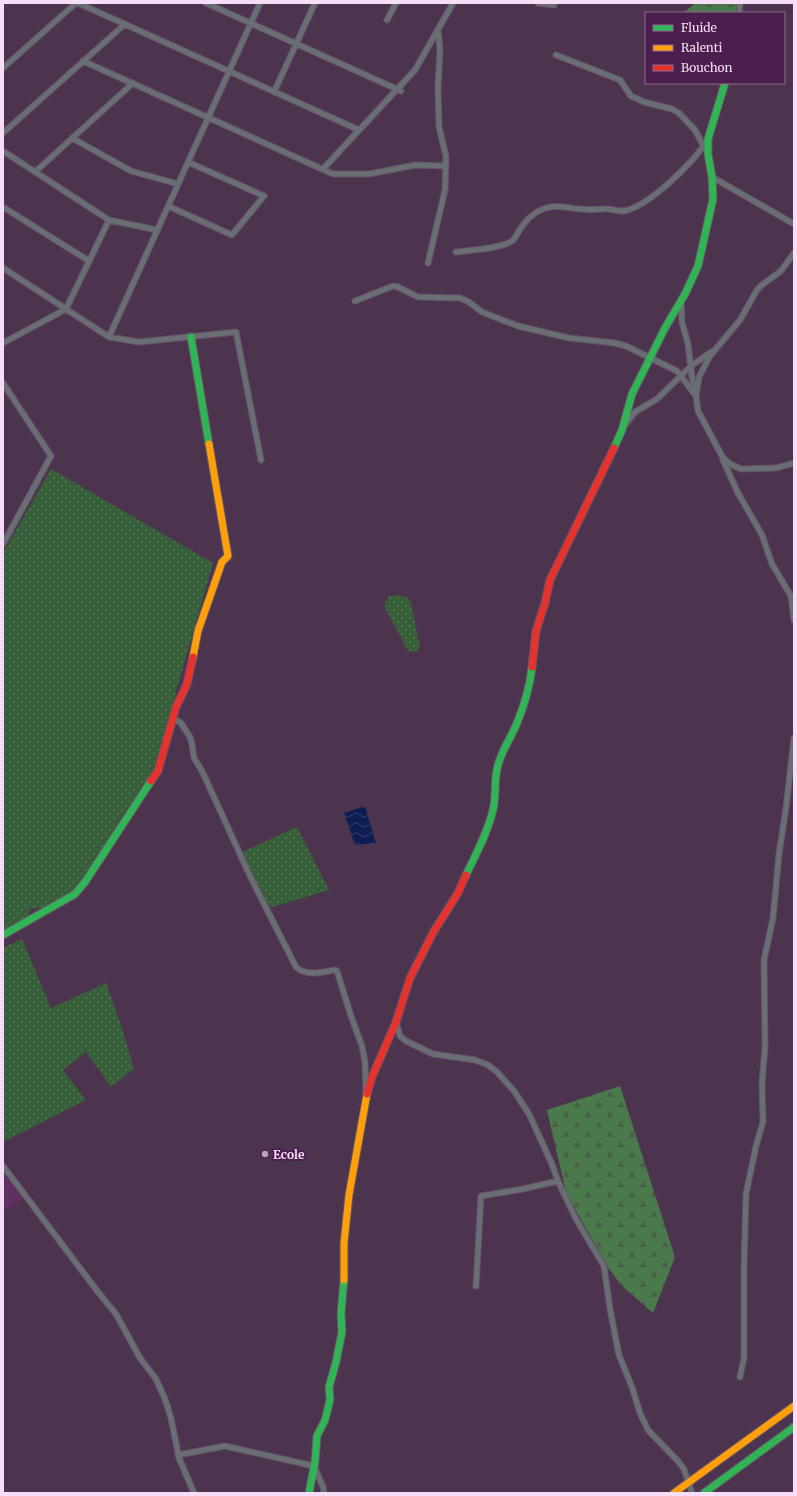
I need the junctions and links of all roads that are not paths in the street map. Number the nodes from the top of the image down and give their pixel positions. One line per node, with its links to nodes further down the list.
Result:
1 (77, 3): 11 (street); 16 (street)
2 (206, 3): 10 (street)
3 (260, 3): 10 (street)
4 (315, 3): 13 (street)
5 (396, 3): 9 (street)
6 (453, 3): 12 (street)
7 (538, 3): 8 (street)
8 (554, 5)
9 (387, 20)
10 (251, 23): 13 (street); 17 (street)
11 (125, 24): 15 (street); 17 (street)
12 (438, 29): 20 (street); 31 (street)
13 (296, 44): 20 (street); 21 (street)
14 (556, 55): 27 (street)
15 (83, 61): 18 (street); 24 (street)
16 (3, 68)
17 (229, 71): 21 (street); 22 (street)
18 (133, 83): 22 (street); 25 (street)
19 (724, 84): 26 (main road)
20 (399, 90): 23 (street)
21 (274, 92): 23 (street)
22 (208, 117): 30 (street); 32 (street)
23 (359, 130): 32 (street)
24 (3, 133)
25 (72, 138): 33 (street); 35 (street)
26 (708, 140): 27 (street); 29 (main road)
27 (704, 147): 29 (street); 41 (street)
28 (3, 151): 33 (street)
29 (708, 154): 34 (main road)
30 (188, 162): 35 (street); 36 (street)
31 (446, 166): 32 (street); 44 (street)
32 (323, 169)
33 (35, 172): 38 (street)
34 (712, 177): 39 (street); 47 (main road)
35 (178, 184): 36 (street)
36 (168, 206): 40 (street)
37 (3, 207): 43 (street)
38 (108, 220): 40 (street); 43 (street)
39 (794, 224)
40 (158, 230): 49 (street)
41 (456, 252)
42 (794, 253): 52 (street)
43 (89, 261): 48 (street)
44 (428, 263)
45 (3, 268): 48 (street)
46 (355, 301): 53 (street)
47 (681, 301): 53 (main road); 54 (street)
48 (66, 309): 49 (street); 51 (street)
49 (109, 337): 50 (street)
50 (191, 337): 60 (street); 64 (main road)
51 (3, 343)
52 (719, 347): 54 (street); 57 (street)
53 (650, 357): 55 (street); 58 (main road)
54 (691, 366): 55 (street); 57 (street)
55 (681, 375): 57 (street); 58 (street)
56 (3, 383): 62 (street)
57 (696, 396): 59 (street)
58 (622, 430): 67 (main road)
59 (723, 458): 61 (street); 63 (street)
60 (260, 460)
61 (794, 463)
62 (3, 544)
63 (794, 620)
64 (173, 718): 66 (main road); 68 (street)
65 (794, 738): 72 (street)
66 (3, 935)
67 (396, 1022): 68 (main road); 70 (street)
68 (366, 1098): 76 (main road)
69 (3, 1166): 75 (street)
70 (558, 1181): 71 (street); 77 (street)
71 (476, 1286)
72 (740, 1377)
73 (794, 1406): 77 (main road)
74 (794, 1428): 83 (main road)
75 (178, 1455): 76 (street); 78 (street)
76 (314, 1466): 79 (main road); 80 (street)
77 (689, 1482): 81 (main road); 82 (street)
78 (194, 1493)
79 (309, 1493)
80 (324, 1493)
81 (674, 1493)
82 (692, 1493)
83 (704, 1493)

